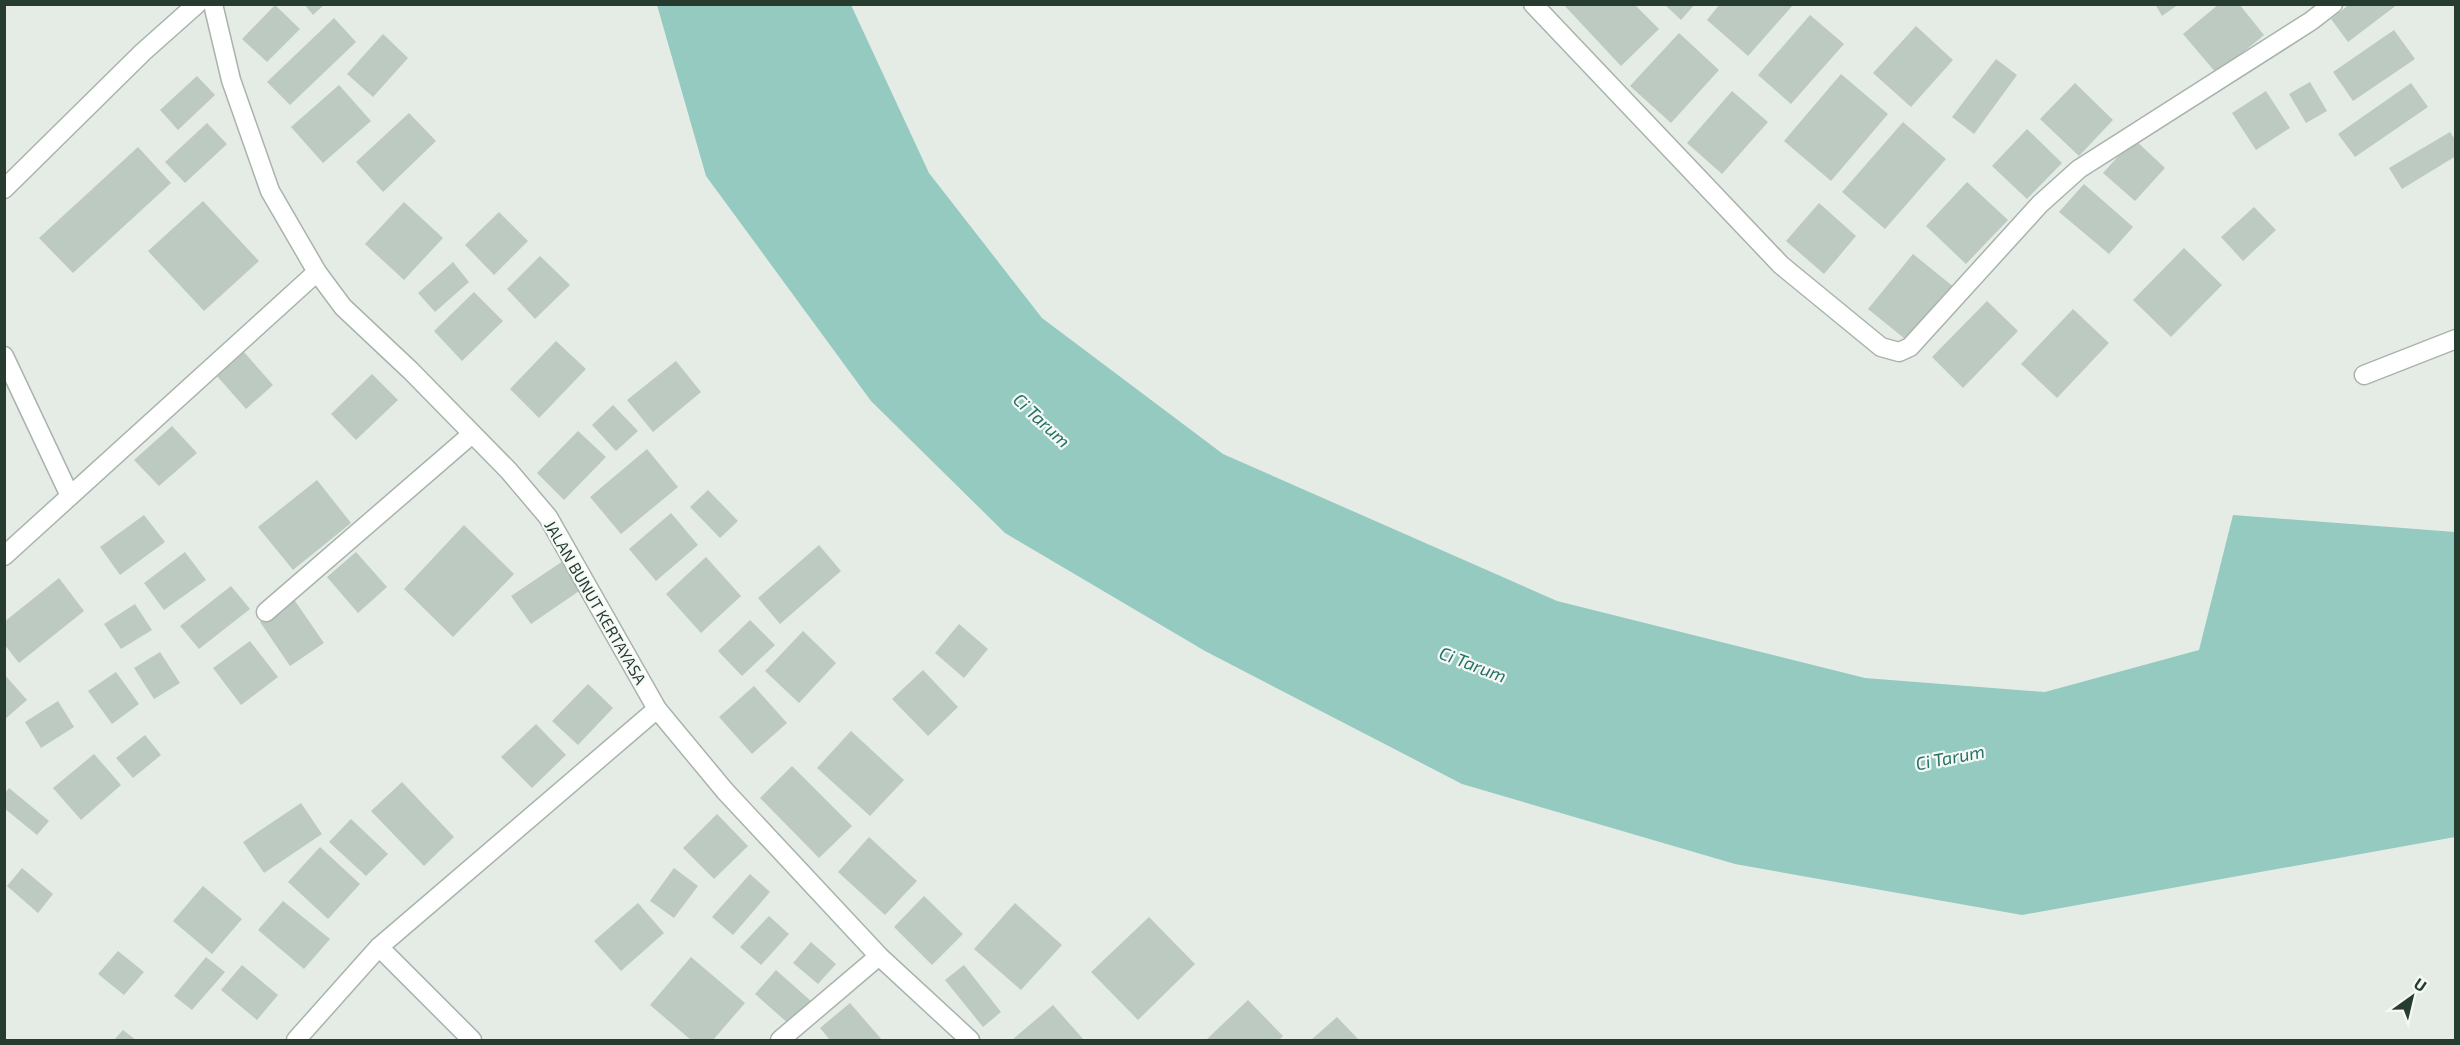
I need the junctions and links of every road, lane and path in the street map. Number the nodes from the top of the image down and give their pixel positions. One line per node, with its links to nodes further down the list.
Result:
1 (197, 4): 5 (street)
2 (213, 4): 6 (street, JALAN BUNUT KERTAYASA)
3 (2333, 4): 4 (street)
4 (1540, 7)
5 (4, 189)
6 (317, 272): 10 (street, JALAN BUNUT KERTAYASA); 11 (street)
7 (2456, 339): 9 (street)
8 (4, 356): 11 (street)
9 (2364, 375)
10 (472, 434): 13 (street); 14 (street, JALAN BUNUT KERTAYASA)
11 (70, 496): 12 (street)
12 (4, 556)
13 (266, 612)
14 (657, 709): 15 (street); 16 (street, JALAN BUNUT KERTAYASA)
15 (379, 947): 17 (street); 18 (street)
16 (879, 956): 19 (street); 20 (street, JALAN BUNUT KERTAYASA)
17 (296, 1041)
18 (472, 1041)
19 (780, 1041)
20 (970, 1041)

